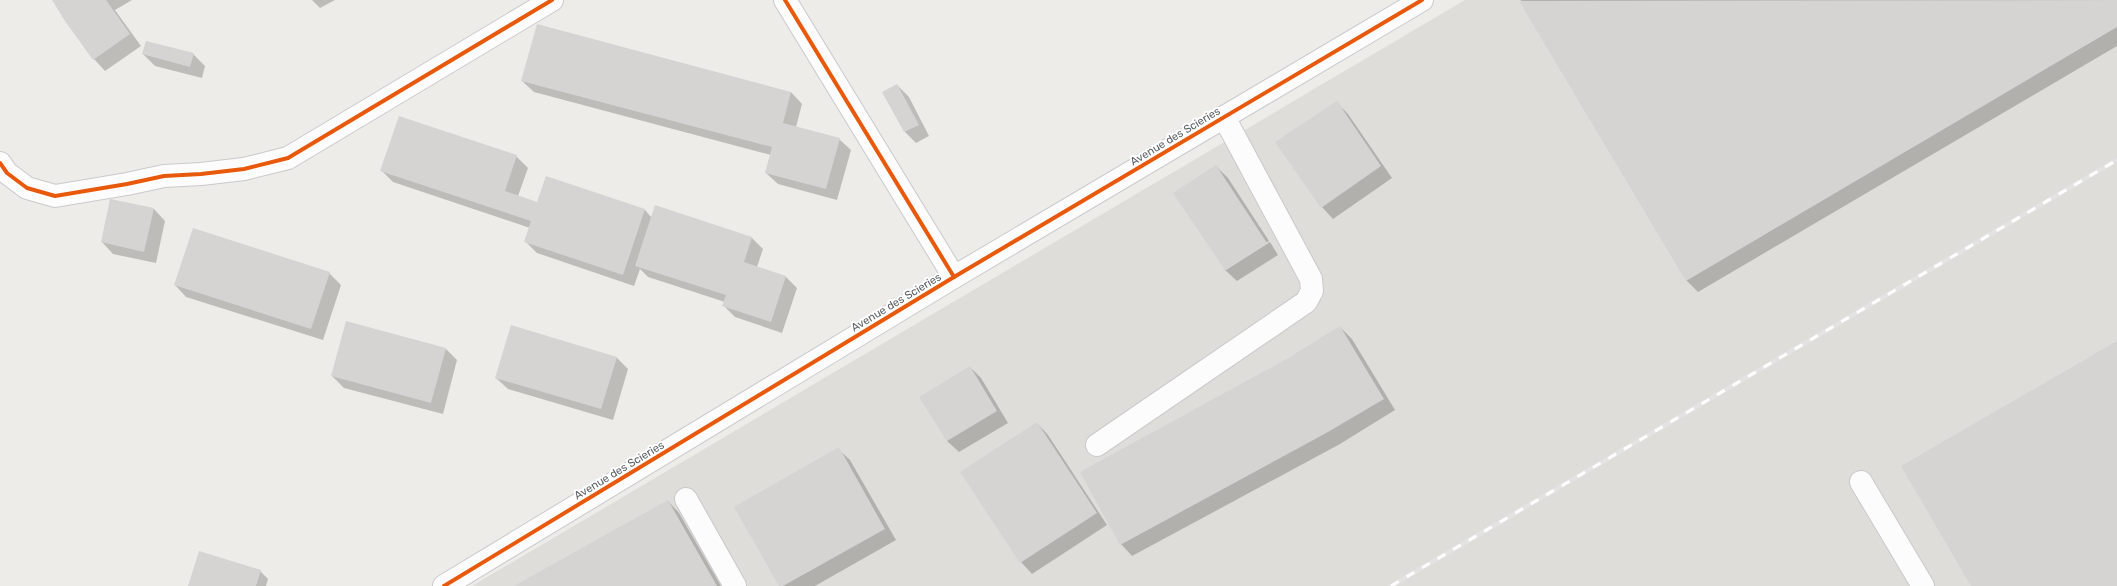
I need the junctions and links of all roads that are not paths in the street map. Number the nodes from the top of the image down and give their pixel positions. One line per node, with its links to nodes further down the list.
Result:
1 (552, 0): 5 (street)
2 (785, 0): 6 (street)
3 (1422, 0): 4 (street, Avenue des Scieries)
4 (1224, 117): 6 (street, Avenue des Scieries); 7 (street)
5 (0, 163)
6 (954, 277): 10 (street, Avenue des Scieries)
7 (1097, 445)
8 (1861, 482): 12 (street)
9 (686, 499): 11 (street)
10 (444, 586)
11 (735, 586)
12 (1924, 586)

